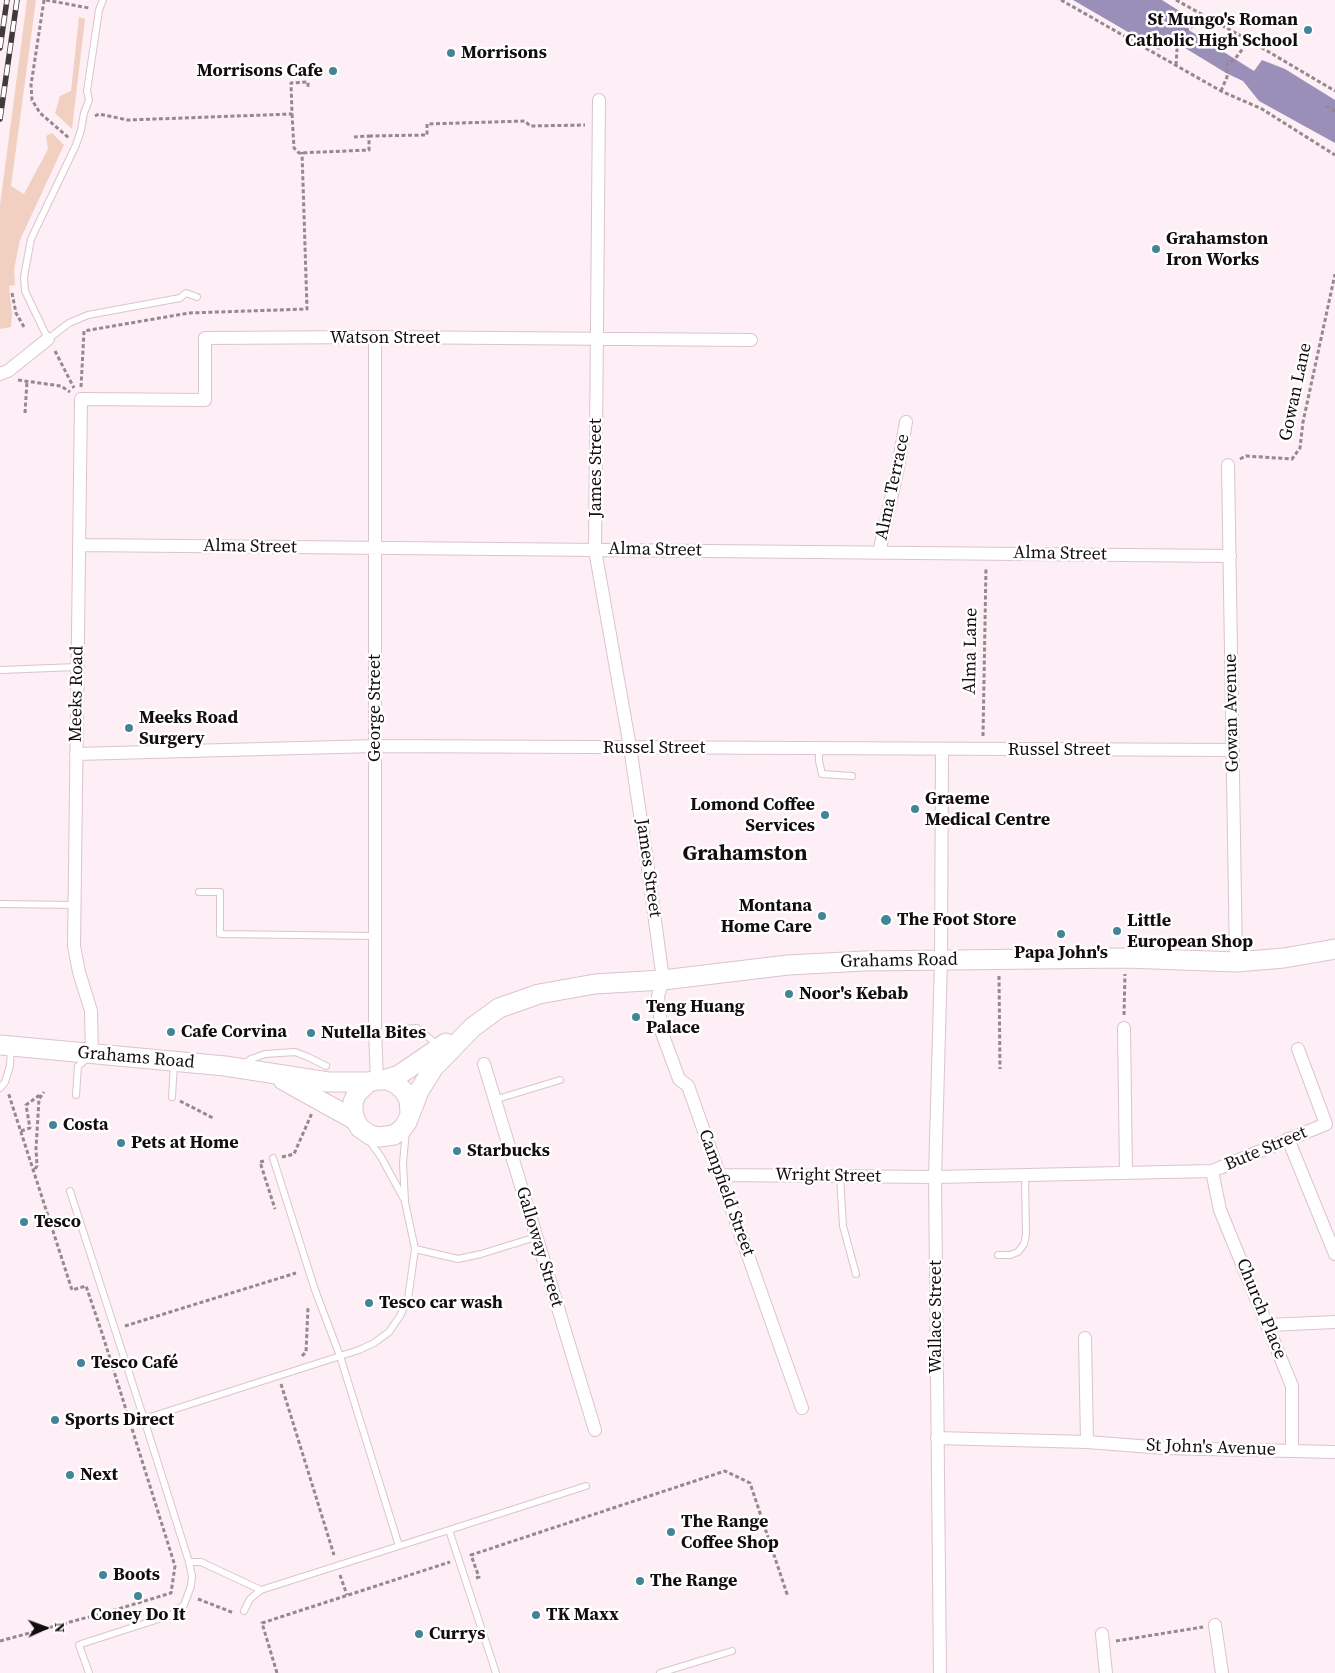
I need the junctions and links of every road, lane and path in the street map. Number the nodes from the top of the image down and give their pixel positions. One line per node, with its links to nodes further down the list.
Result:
1 (45, 0): 5 (path); 20 (path)
2 (103, 0): 5 (lane)
3 (1061, 0): 8 (path)
4 (1176, 0): 6 (path)
5 (99, 10): 20 (lane)
6 (1203, 15): 7 (path); 8 (path)
7 (1252, 42): 10 (path); 11 (path)
8 (1176, 66): 10 (path)
9 (308, 88): 15 (path)
10 (1221, 91): 22 (path)
11 (1335, 91)
12 (599, 100): 17 (street, James Street)
13 (1326, 106): 14 (path)
14 (1335, 112)
15 (292, 114): 16 (path); 21 (path)
16 (94, 116)
17 (599, 125): 18 (path); 29 (street, James Street)
18 (369, 136): 19 (path); 21 (path)
19 (354, 137)
20 (76, 145): 24 (lane)
21 (302, 152): 33 (path)
22 (1335, 155)
23 (1335, 274): 36 (path, Gowan Lane)
24 (24, 292): 26 (path); 28 (lane)
25 (197, 297): 28 (lane)
26 (24, 327)
27 (375, 337): 29 (street, Watson Street); 33 (street, Watson Street); 38 (street, George Street)
28 (48, 339): 31 (street); 33 (path)
29 (597, 339): 30 (street, Watson Street); 39 (street, James Street)
30 (751, 340)
31 (6, 375): 32 (path)
32 (27, 381): 33 (path); 34 (path)
33 (81, 399): 37 (street, Meeks Road)
34 (25, 413)
35 (906, 422): 40 (street, Alma Terrace)
36 (1232, 462): 42 (street, Gowan Avenue)
37 (79, 545): 38 (street, Alma Street); 43 (street, Meeks Road)
38 (375, 548): 39 (street, Alma Street); 45 (street, George Street)
39 (595, 550): 40 (street, Alma Street); 46 (street, James Street)
40 (879, 552): 41 (street, Alma Street)
41 (986, 554): 42 (street, Alma Street); 49 (path, Alma Lane)
42 (1230, 556): 50 (street, Gowan Avenue)
43 (77, 667): 44 (lane); 51 (street, Meeks Road)
44 (1, 670)
45 (375, 746): 46 (street, Russel Street); 51 (street, Russel Street); 56 (street, George Street)
46 (630, 748): 47 (street, Russel Street); 62 (street, James Street)
47 (819, 748): 48 (street, Russel Street); 52 (lane)
48 (942, 749): 49 (street, Russel Street); 60 (street, Wallace Street)
49 (983, 749): 50 (street, Russel Street)
50 (1233, 750): 61 (street, Gowan Avenue)
51 (76, 754): 55 (street, Meeks Road)
52 (852, 776)
53 (199, 892): 56 (lane)
54 (0, 904): 55 (lane)
55 (74, 905): 69 (street, Meeks Road)
56 (375, 936): 76 (street, George Street)
57 (1335, 951): 61 (main road, Grahams Road)
58 (1126, 958): 59 (main road, Grahams Road); 61 (main road, Grahams Road); 64 (path)
59 (999, 960): 60 (main road, Grahams Road); 74 (path)
60 (941, 961): 62 (main road, Grahams Road); 96 (street, Wallace Street)
61 (1236, 962)
62 (663, 980): 63 (main road, Grahams Road); 93 (street, Campfield Street)
63 (473, 1027): 67 (main road, Grahams Road); 84 (main road, Grahams Road)
64 (1124, 1028): 92 (street)
65 (388, 1030): 67 (lane)
66 (6, 1045): 69 (main road, Grahams Road); 78 (lane)
67 (440, 1047): 76 (main road, Grahams Road)
68 (1298, 1050): 88 (street, Bute Street)
69 (92, 1054): 70 (main road, Grahams Road); 80 (lane)
70 (174, 1061): 73 (main road, Grahams Road); 81 (lane)
71 (484, 1064): 83 (street, Galloway Street)
72 (326, 1066): 73 (lane)
73 (242, 1069): 75 (main road, Grahams Road)
74 (1000, 1069)
75 (271, 1074): 76 (main road, Grahams Road); 82 (main road, Grahams Road)
76 (377, 1080): 84 (main road); 86 (main road)
77 (560, 1080): 83 (lane)
78 (5, 1082): 79 (lane); 87 (path)
79 (0, 1088)
80 (76, 1095)
81 (172, 1097): 85 (path)
82 (318, 1099): 86 (main road, Grahams Road); 89 (path)
83 (494, 1100): 100 (street, Galloway Street)
84 (408, 1117): 86 (main road); 98 (lane)
85 (212, 1118)
86 (357, 1124): 98 (lane)
87 (21, 1131): 90 (path); 90 (path)
88 (1288, 1140): 91 (street, Bute Street); 102 (street)
89 (273, 1158): 99 (path); 115 (lane)
90 (34, 1169): 112 (path)
91 (1212, 1171): 92 (street, Bute Street); 110 (street, Church Place)
92 (1126, 1173): 94 (street, Bute Street)
93 (720, 1175): 95 (street, Wright Street); 117 (street, Campfield Street)
94 (1025, 1175): 96 (street, Bute Street); 103 (lane)
95 (840, 1176): 96 (street, Wright Street); 106 (lane)
96 (935, 1177): 120 (street, Wallace Street)
97 (70, 1191): 111 (lane)
98 (405, 1202): 101 (lane)
99 (277, 1213)
100 (536, 1237): 101 (lane); 119 (street, Galloway Street)
101 (415, 1249): 115 (lane)
102 (1335, 1254)
103 (998, 1255)
104 (294, 1265): 105 (path)
105 (296, 1273): 107 (path); 111 (path)
106 (856, 1274)
107 (298, 1280)
108 (306, 1301): 114 (path)
109 (1335, 1322): 110 (street)
110 (1268, 1325): 122 (street, Church Place)
111 (114, 1330): 112 (path); 118 (lane)
112 (100, 1334): 130 (path)
113 (1085, 1338): 121 (street)
114 (302, 1356)
115 (340, 1356): 116 (lane); 126 (lane)
116 (278, 1376): 118 (lane); 128 (path)
117 (802, 1408)
118 (144, 1419): 127 (lane)
119 (595, 1430)
120 (937, 1438): 121 (street, St John's Avenue); 146 (street, Wallace Street)
121 (1087, 1442): 122 (street, St John's Avenue)
122 (1292, 1450): 123 (street, St John's Avenue)
123 (1335, 1452)
124 (586, 1486): 125 (lane)
125 (450, 1530): 126 (lane); 129 (lane)
126 (399, 1546): 128 (lane)
127 (189, 1562): 131 (lane); 132 (lane)
128 (337, 1566): 131 (lane); 133 (path)
129 (466, 1581): 133 (path); 134 (path); 144 (lane)
130 (172, 1588): 132 (path); 140 (path)
131 (261, 1590): 135 (lane)
132 (188, 1595): 135 (path); 142 (lane)
133 (347, 1596): 137 (path)
134 (788, 1597)
135 (243, 1613)
136 (256, 1621): 137 (path)
137 (262, 1624): 143 (path)
138 (1215, 1625): 139 (path); 148 (street)
139 (1102, 1639): 147 (street)
140 (0, 1642)
141 (732, 1651): 145 (lane)
142 (89, 1673)
143 (277, 1673)
144 (496, 1673)
145 (660, 1673)
146 (940, 1673)
147 (1106, 1673)
148 (1222, 1673)

